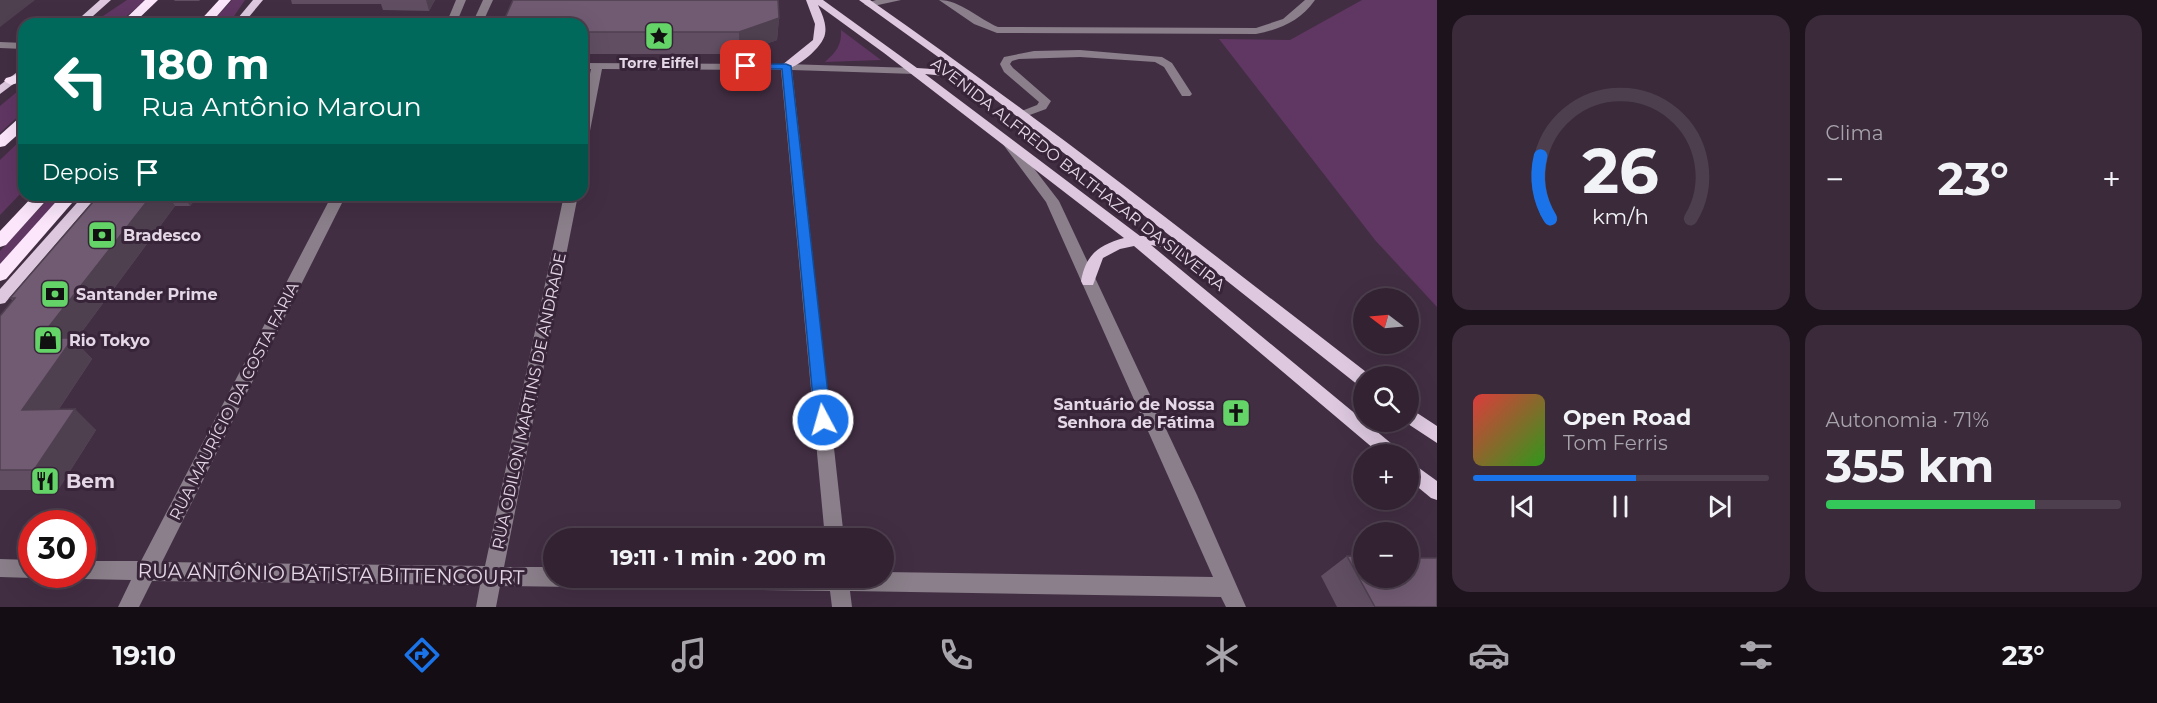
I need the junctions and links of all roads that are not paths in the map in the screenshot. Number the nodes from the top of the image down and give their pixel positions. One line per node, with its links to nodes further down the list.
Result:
1 (105, 0): 13 (main road)
2 (152, 0): 14 (highway)
3 (225, 0): 15 (highway)
4 (258, 0): 16 (main road)
5 (461, 0): 17 (street)
6 (488, 0): 18 (street)
7 (812, 0): 23 (main road)
8 (816, 0): 24 (main road, AVENIDA ALFREDO BALTHAZAR DA SILVEIRA)
9 (896, 0): 12 (street)
10 (944, 0): 11 (street)
11 (1309, 0)
12 (866, 2): 29 (main road, AVENIDA ALFREDO BALTHAZAR DA SILVEIRA)
13 (85, 18)
14 (132, 18)
15 (208, 18)
16 (243, 18)
17 (454, 18)
18 (480, 18)
19 (0, 45): 20 (street)
20 (18, 46)
21 (588, 66): 22 (street)
22 (597, 66): 23 (street); 28 (street)
23 (786, 66): 24 (street); 51 (street)
24 (915, 71): 31 (main road, AVENIDA ALFREDO BALTHAZAR DA SILVEIRA); 33 (main road)
25 (18, 79): 26 (main road)
26 (0, 91)
27 (1186, 94): 29 (street)
28 (588, 111)
29 (1023, 114): 33 (main road, AVENIDA ALFREDO BALTHAZAR DA SILVEIRA)
30 (18, 126): 32 (highway)
31 (1006, 141): 40 (main road, AVENIDA ALFREDO BALTHAZAR DA SILVEIRA); 42 (street)
32 (0, 143)
33 (1082, 159): 44 (main road, AVENIDA ALFREDO BALTHAZAR DA SILVEIRA)
34 (37, 201): 39 (highway)
35 (66, 201): 41 (highway)
36 (86, 201): 43 (main road)
37 (336, 201): 55 (street, RUA MAURÍCIO DA COSTA FARIA)
38 (570, 201): 56 (street, RUA ODILON MARTINS DE ANDRADE)
39 (0, 241)
40 (1137, 241): 42 (main road); 44 (main road); 48 (main road, AVENIDA ALFREDO BALTHAZAR DA SILVEIRA)
41 (0, 275)
42 (1088, 281): 59 (street)
43 (0, 299)
44 (1350, 369): 45 (main road, AVENIDA ALFREDO BALTHAZAR DA SILVEIRA)
45 (1353, 371)
46 (1419, 422): 47 (main road)
47 (1437, 436)
48 (1380, 444)
49 (1419, 477): 50 (main road)
50 (1437, 492)
51 (834, 528)
52 (0, 568): 53 (street)
53 (18, 569)
54 (96, 570): 55 (street, RUA ANTÔNIO BATISTA BITTENCOURT)
55 (148, 571): 56 (street, RUA ANTÔNIO BATISTA BITTENCOURT); 61 (street, RUA MAURÍCIO DA COSTA FARIA)
56 (492, 577): 57 (street, RUA ANTÔNIO BATISTA BITTENCOURT); 62 (street, RUA ODILON MARTINS DE ANDRADE)
57 (543, 577)
58 (894, 580): 59 (street, RUA ANTÔNIO BATISTA BITTENCOURT)
59 (1228, 586): 64 (street)
60 (840, 588): 63 (street)
61 (128, 607)
62 (486, 607)
63 (842, 607)
64 (1236, 607)

